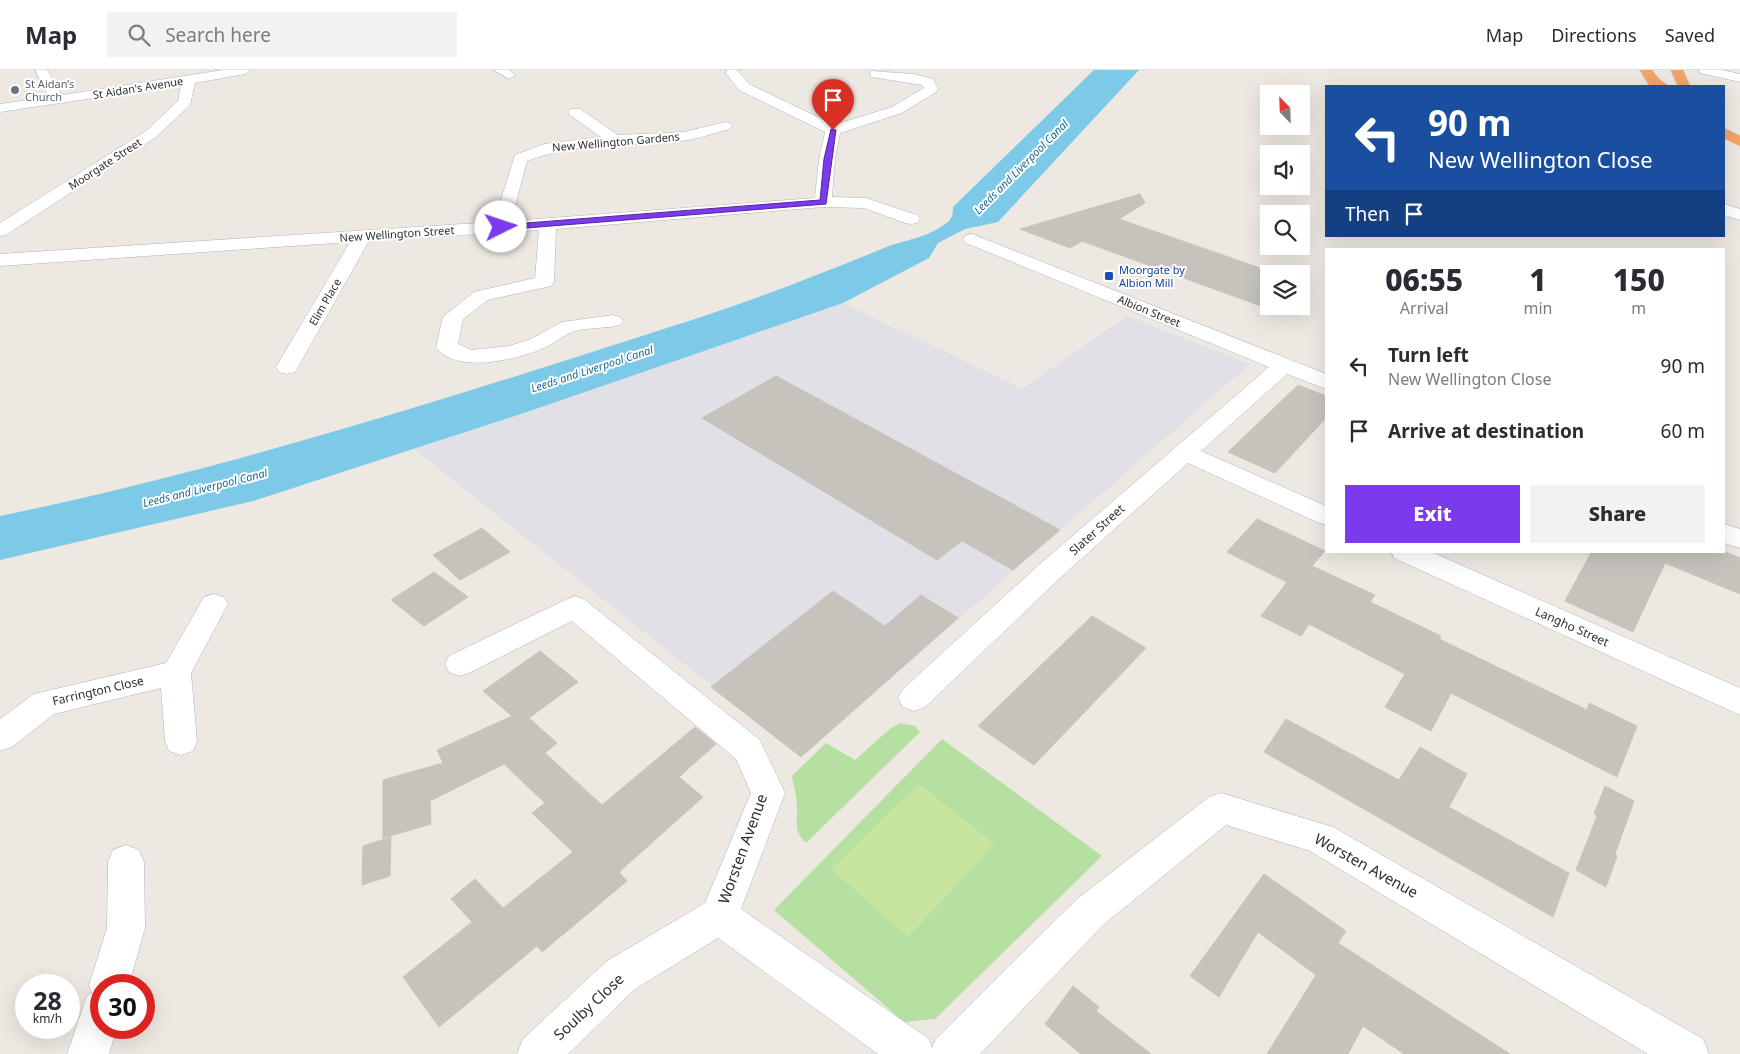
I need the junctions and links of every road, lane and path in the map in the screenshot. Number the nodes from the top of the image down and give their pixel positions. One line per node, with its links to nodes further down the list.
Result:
1 (41, 70): 14 (street)
2 (245, 70): 11 (street, St Aidan's Avenue)
3 (1646, 70): 12 (highway)
4 (1677, 70): 13 (highway)
5 (1705, 70): 10 (street)
6 (1732, 70): 7 (street)
7 (1740, 72)
8 (732, 73): 18 (street)
9 (876, 74): 18 (street)
10 (1740, 78)
11 (189, 80): 14 (street, St Aidan's Avenue); 28 (street, Moorgate Street)
12 (1660, 85)
13 (1684, 85)
14 (58, 100): 15 (street, St Aidan's Avenue)
15 (0, 108)
16 (575, 112): 20 (street)
17 (725, 126): 20 (street, New Wellington Gardens)
18 (833, 130): 22 (street)
19 (1725, 133): 21 (highway)
20 (615, 140): 27 (street, New Wellington Gardens)
21 (1740, 142)
22 (823, 202): 25 (street, New Wellington Street); 26 (street, New Wellington Street)
23 (1725, 209): 24 (street)
24 (1740, 215)
25 (911, 219)
26 (548, 224): 27 (street, New Wellington Street); 32 (street)
27 (501, 227): 29 (street, New Wellington Street)
28 (0, 231)
29 (362, 236): 31 (street, New Wellington Street); 34 (street, Elim Place)
30 (972, 239): 33 (street, Albion Street)
31 (0, 260)
32 (613, 321)
33 (1283, 366): 35 (street, Albion Street); 36 (street, Slater Street)
34 (287, 367)
35 (1325, 382)
36 (1184, 452): 37 (street); 44 (street, Slater Street)
37 (1325, 516)
38 (1725, 533): 39 (street)
39 (1740, 540)
40 (1408, 553): 45 (street, Langho Street)
41 (214, 604): 43 (street)
42 (460, 664): 49 (street, Worsten Avenue)
43 (176, 673): 46 (street, Farrington Close); 47 (street)
44 (914, 698)
45 (1740, 702)
46 (0, 737)
47 (181, 741)
48 (126, 862): 50 (street)
49 (719, 916): 53 (street, Soulby Close); 54 (street, Worsten Avenue)
50 (112, 974)
51 (92, 1039): 52 (street)
52 (88, 1054)
53 (538, 1054)
54 (914, 1054)
55 (951, 1054): 56 (street, Worsten Avenue)
56 (1688, 1054)

